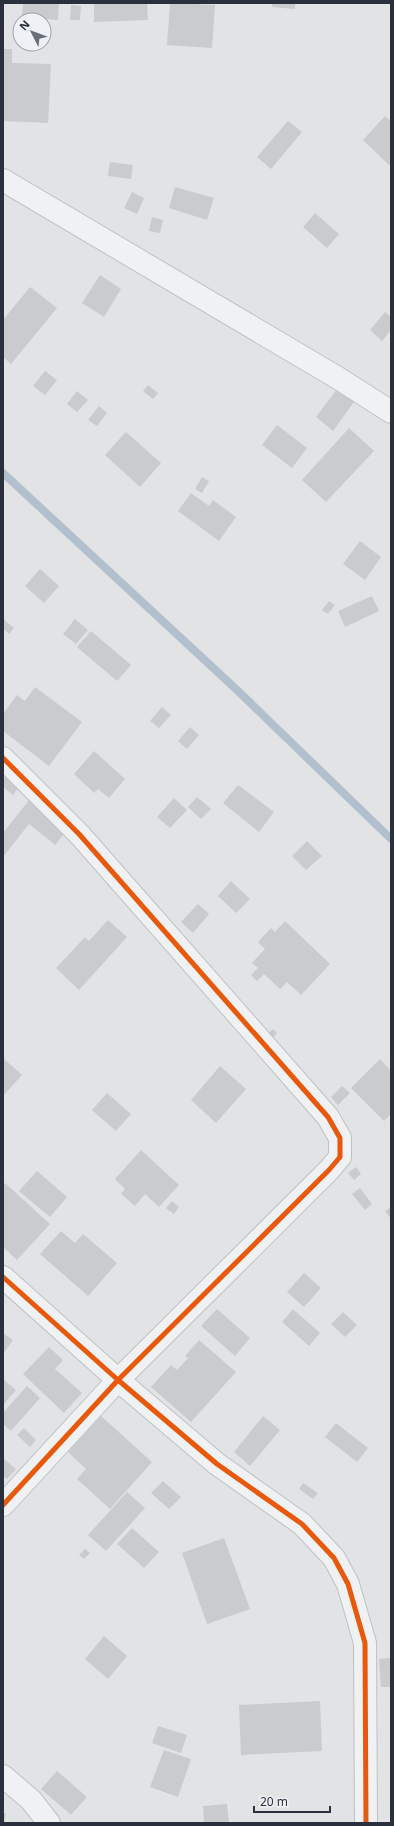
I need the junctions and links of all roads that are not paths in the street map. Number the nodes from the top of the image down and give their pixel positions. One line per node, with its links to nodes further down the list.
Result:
1 (3, 180): 2 (street)
2 (391, 412)
3 (3, 758): 5 (street)
4 (3, 1277): 5 (street)
5 (118, 1380): 6 (street); 9 (street)
6 (3, 1505)
7 (3, 1776): 8 (street)
8 (49, 1823)
9 (366, 1823)

